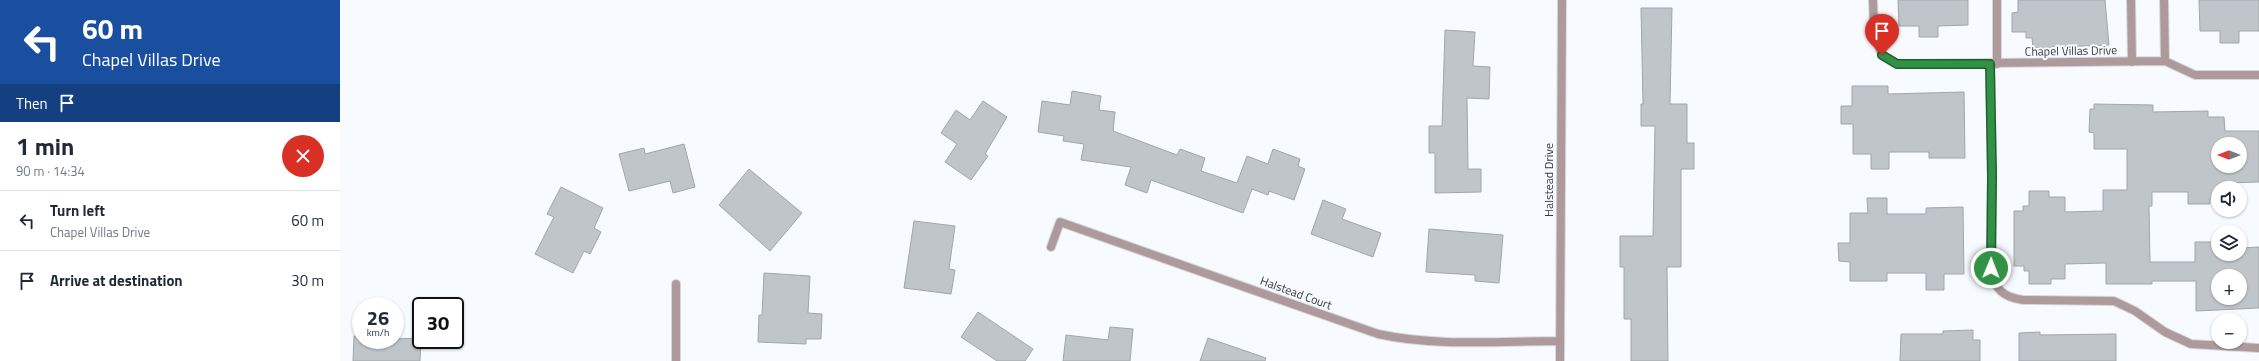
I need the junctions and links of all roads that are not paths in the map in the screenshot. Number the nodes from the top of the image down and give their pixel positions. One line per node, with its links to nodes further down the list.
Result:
1 (1562, 0): 12 (street, Halstead Drive)
2 (1873, 0): 8 (street, Chapel Villas Drive)
3 (1997, 0): 8 (street)
4 (2131, 0): 7 (street, Chapel Villas Drive)
5 (2164, 0): 6 (street)
6 (2164, 61): 7 (street); 9 (street)
7 (2132, 62): 8 (street, Chapel Villas Drive)
8 (1993, 64): 13 (street)
9 (2259, 75)
10 (1051, 248): 12 (street, Halstead Court)
11 (676, 284): 14 (street)
12 (1560, 341): 15 (street, Halstead Drive)
13 (2259, 348)
14 (676, 361)
15 (1560, 361)

